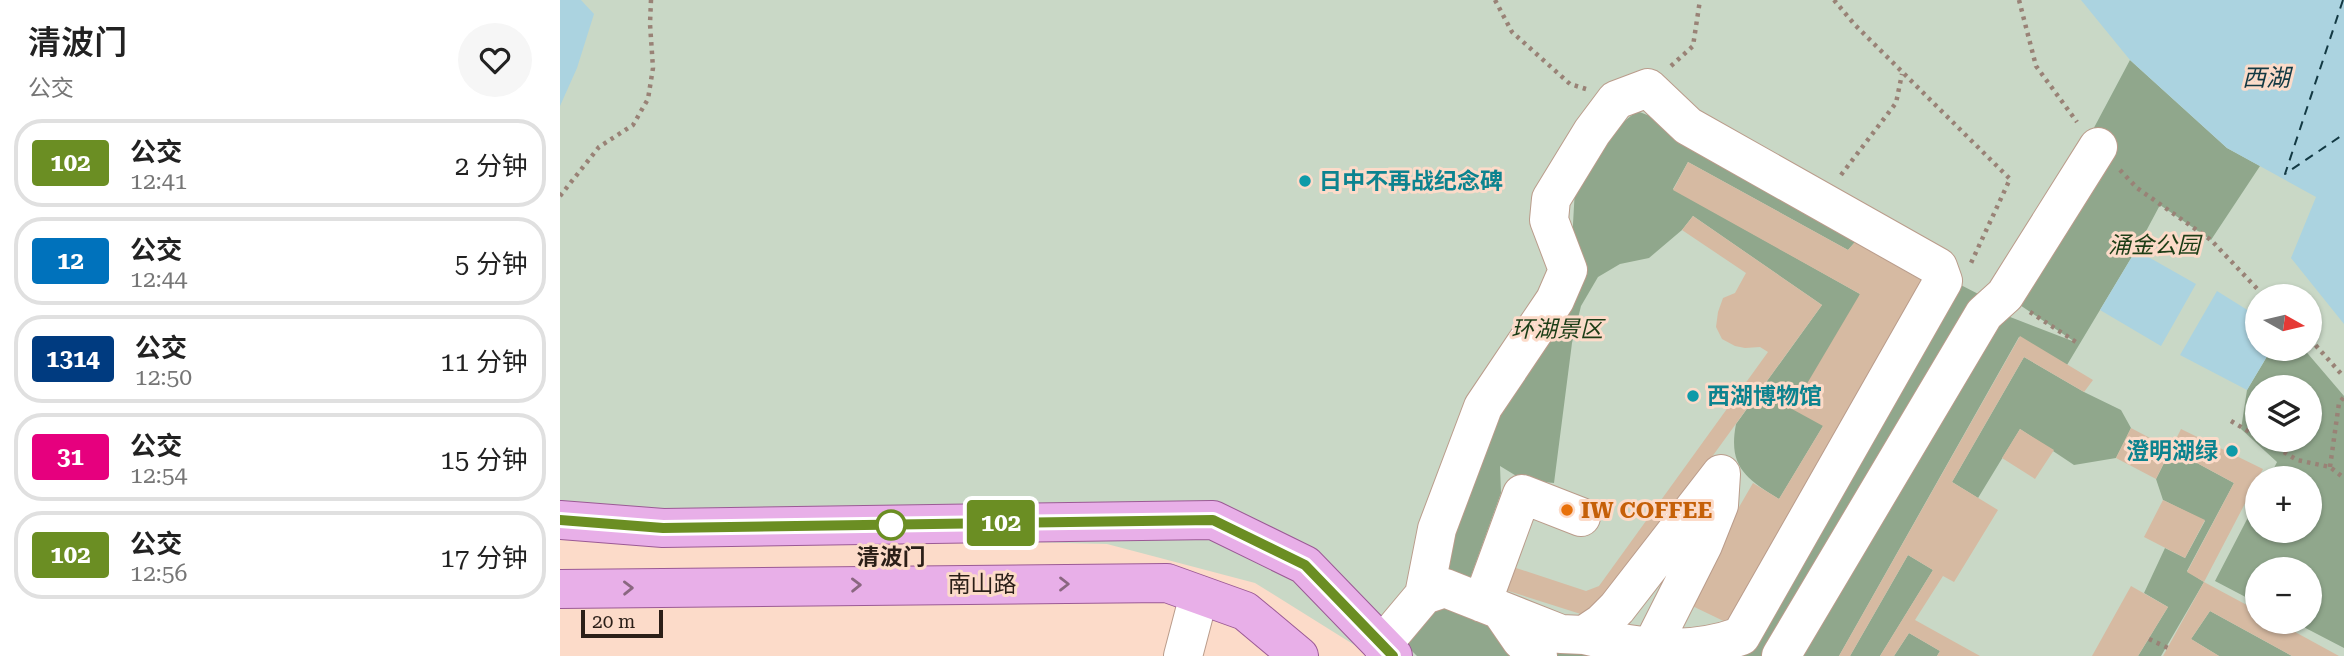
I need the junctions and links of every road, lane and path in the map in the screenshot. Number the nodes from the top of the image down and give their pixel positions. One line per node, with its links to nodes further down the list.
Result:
1 (651, 0): 8 (path)
2 (1495, 0): 6 (path)
3 (1700, 0): 6 (path)
4 (1834, 0): 5 (path)
5 (1903, 73): 9 (path); 10 (path)
6 (1632, 94): 9 (lane); 24 (lane)
7 (2098, 147): 10 (lane)
8 (560, 196)
9 (1821, 201): 29 (lane)
10 (2005, 295): 11 (path); 34 (lane)
11 (2079, 344)
12 (2322, 352): 13 (path)
13 (2344, 377)
14 (2344, 397): 18 (path)
15 (2231, 421): 16 (path)
16 (2245, 429)
17 (2284, 452): 18 (path)
18 (2330, 467): 19 (path)
19 (2344, 478)
20 (1581, 517): 25 (lane)
21 (560, 520): 30 (main road)
22 (560, 589): 23 (main road, 南山路, one-way to 23)
23 (1199, 595): 31 (lane); 32 (main road, 南山路)
24 (1424, 595): 25 (lane); 30 (lane)
25 (1491, 606): 26 (lane); 33 (lane)
26 (1584, 635): 29 (lane); 29 (lane)
27 (2149, 639): 28 (path)
28 (2168, 648)
29 (1650, 650)
30 (1388, 651)
31 (1183, 656)
32 (1299, 656)
33 (1538, 656)
34 (1781, 656)

